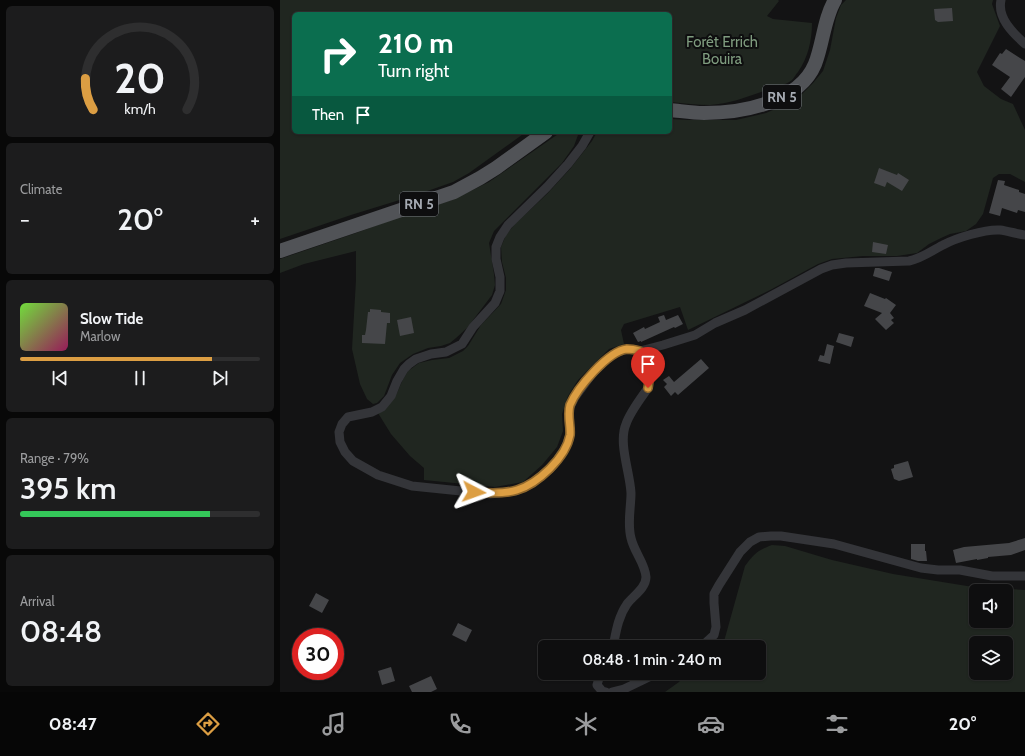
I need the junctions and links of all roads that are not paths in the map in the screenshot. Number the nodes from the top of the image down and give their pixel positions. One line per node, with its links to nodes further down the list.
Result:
1 (835, 0): 4 (main road, RN 5)
2 (1001, 0): 3 (street)
3 (1025, 44)
4 (672, 110)
5 (543, 134): 8 (main road, RN 5)
6 (589, 134): 9 (street)
7 (1025, 235): 9 (street)
8 (280, 251)
9 (640, 351): 11 (street)
10 (1025, 576): 12 (street)
11 (614, 640)
12 (709, 640)
13 (598, 680): 15 (street)
14 (643, 680): 16 (street)
15 (606, 692)
16 (612, 692)

